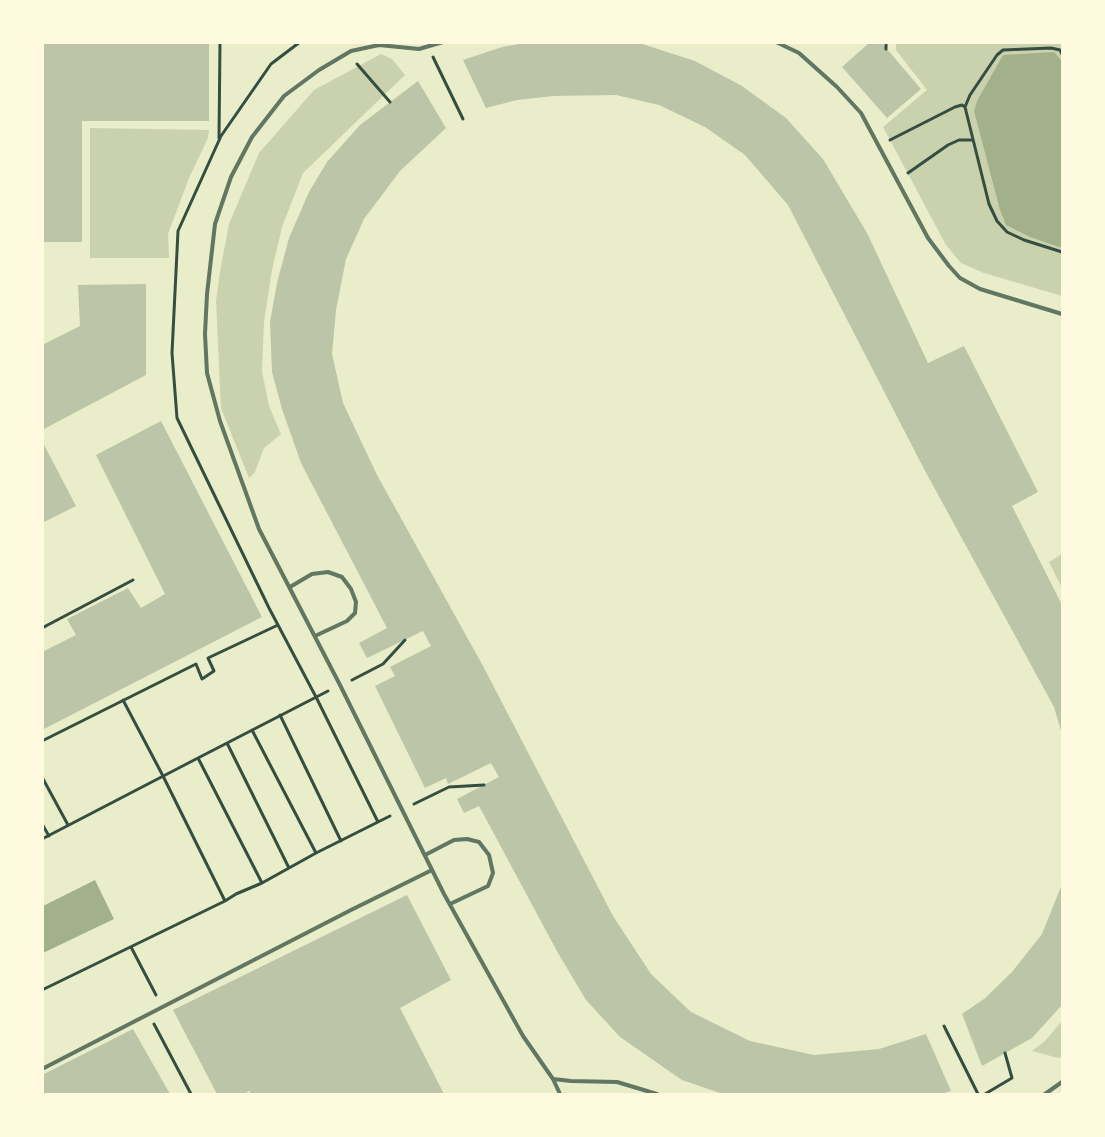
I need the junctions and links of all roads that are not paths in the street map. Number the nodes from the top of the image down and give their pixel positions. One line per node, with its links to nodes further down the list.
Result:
1 (443, 42): 3 (lane)
2 (776, 42): 4 (lane)
3 (379, 44): 5 (lane)
4 (1062, 314)
5 (290, 587): 6 (lane); 6 (lane)
6 (315, 636): 7 (lane)
7 (425, 855): 8 (lane); 9 (lane)
8 (432, 870): 9 (lane); 10 (lane)
9 (450, 904): 11 (lane)
10 (42, 1069)
11 (553, 1079): 13 (lane); 14 (lane)
12 (1062, 1082): 15 (lane)
13 (560, 1094)
14 (657, 1094)
15 (1045, 1094)

